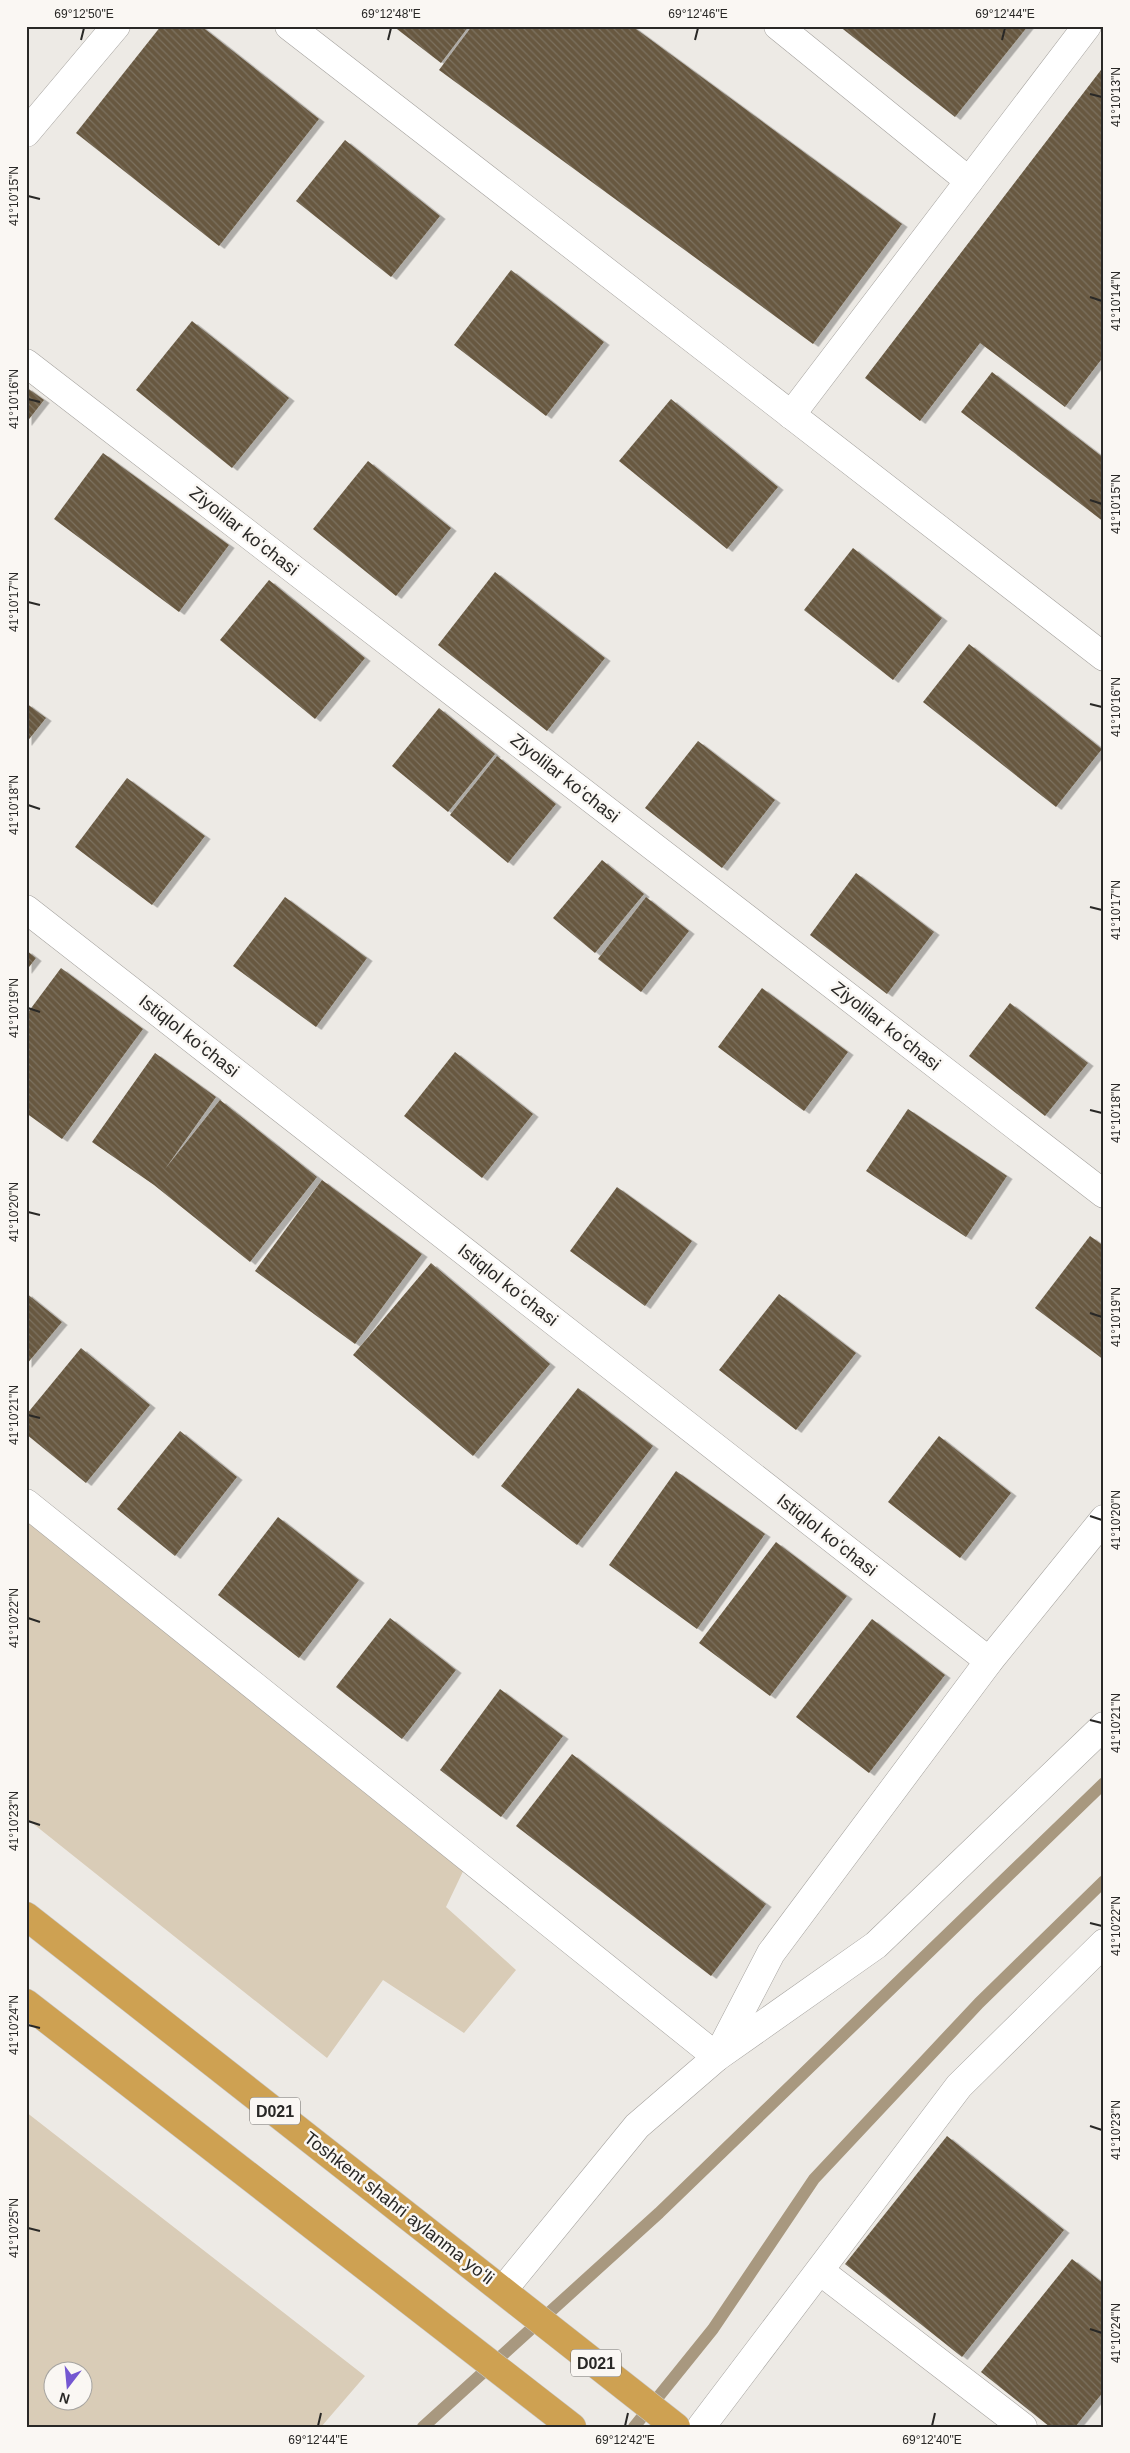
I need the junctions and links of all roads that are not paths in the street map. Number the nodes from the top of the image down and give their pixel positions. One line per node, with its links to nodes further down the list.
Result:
1 (116, 26): 5 (street)
2 (289, 26): 8 (street)
3 (778, 26): 6 (street)
4 (1087, 26): 6 (street)
5 (26, 133)
6 (969, 181): 8 (street)
7 (26, 363): 11 (street, Ziyolilar koʻchasi)
8 (790, 415): 9 (street)
9 (1104, 657)
10 (26, 909): 14 (street, Istiqlol koʻchasi)
11 (1104, 1194)
12 (26, 1503): 19 (street)
13 (1104, 1519): 14 (street)
14 (989, 1661): 19 (street)
15 (1104, 1726): 19 (street)
16 (26, 1916): 21 (highway, Toshkent shahri aylanma yoʻli / D021)
17 (1104, 1943): 20 (street)
18 (26, 2003): 23 (highway)
19 (717, 2057): 21 (street)
20 (820, 2271): 24 (street); 25 (street)
21 (503, 2290): 22 (highway, Toshkent shahri aylanma yoʻli / D021)
22 (672, 2423)
23 (572, 2427)
24 (701, 2427)
25 (1022, 2427)

